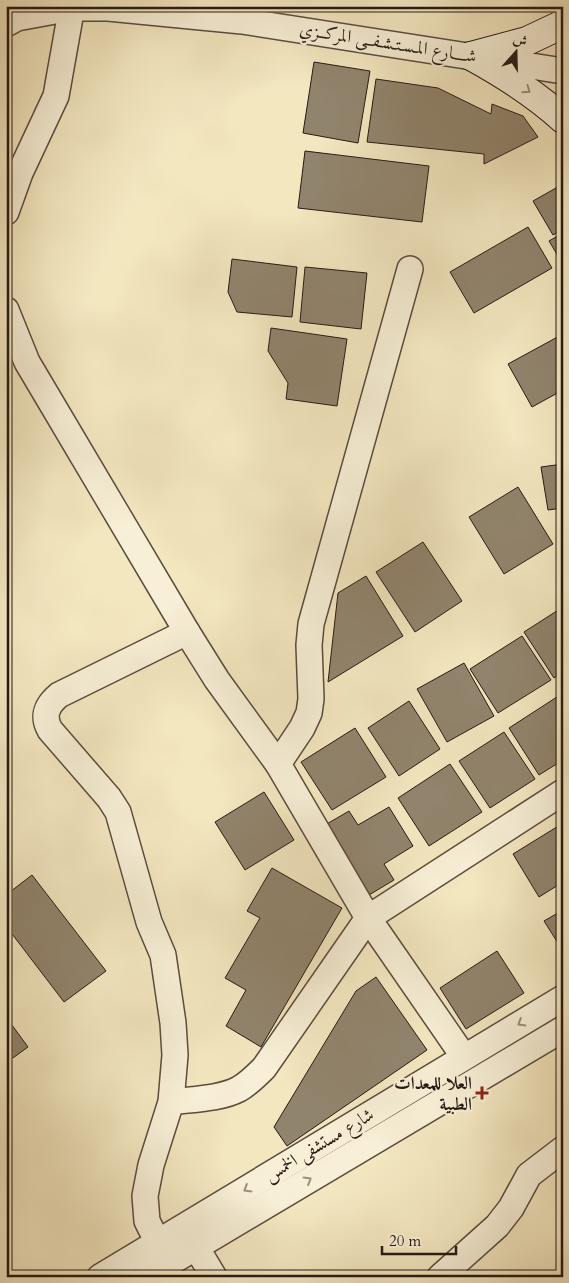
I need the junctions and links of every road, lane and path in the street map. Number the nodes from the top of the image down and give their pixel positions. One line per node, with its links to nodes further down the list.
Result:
1 (72, 7): 2 (street, شــــارع المـسـتـشـفــى المركــزي); 3 (street, شــــارع المـسـتـشـفــى المركــزي); 8 (street)
2 (244, 14): 5 (street, شــــارع المـسـتـشـفــى المركــزي)
3 (10, 18)
4 (563, 24): 5 (street)
5 (471, 56): 6 (street, شــــارع المـسـتـشـفــى المركــزي); 7 (street, one-way to 7)
6 (563, 71)
7 (563, 119)
8 (6, 212)
9 (410, 269): 12 (street)
10 (6, 310): 11 (street)
11 (187, 632): 12 (street); 18 (street)
12 (278, 764): 14 (street)
13 (563, 792): 14 (street)
14 (368, 918): 17 (street); 18 (street)
15 (563, 998): 17 (street, شارع مستشفى الخمس, one-way to 17)
16 (559, 1040): 21 (street, شارع مستشفى الخمس, one-way to 16)
17 (464, 1057): 20 (street, شارع مستشفى الخمس, one-way to 20)
18 (171, 1102): 20 (street)
19 (563, 1149): 25 (street)
20 (158, 1243): 22 (street, شارع مستشفى الخمس)
21 (196, 1247): 23 (street, شارع مستشفى الخمس); 24 (street)
22 (100, 1277)
23 (146, 1277)
24 (214, 1277)
25 (440, 1277)

